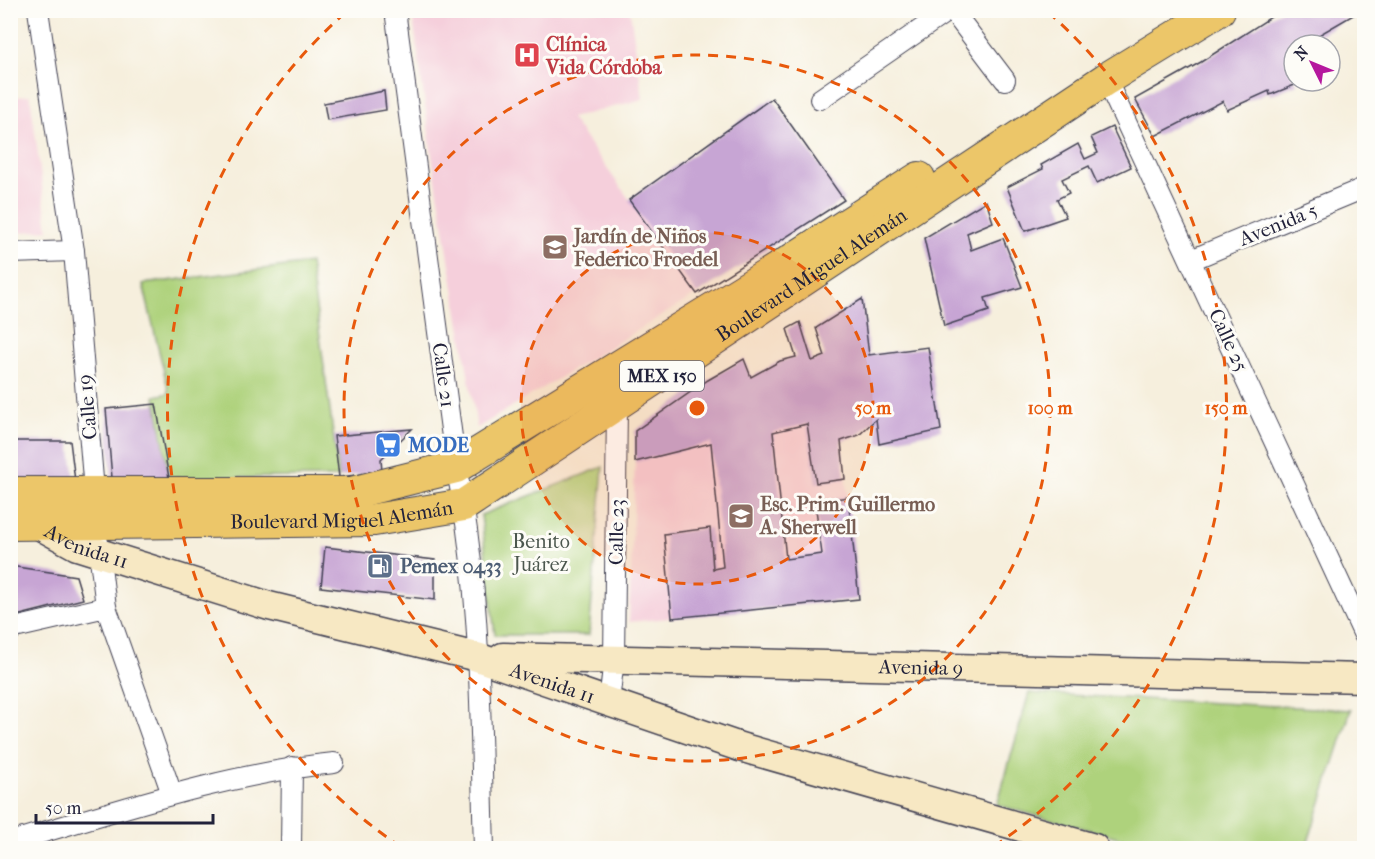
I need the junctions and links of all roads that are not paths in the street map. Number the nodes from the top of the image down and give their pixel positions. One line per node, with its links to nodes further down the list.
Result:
1 (38, 10): 10 (street, Calle 19)
2 (395, 10): 15 (street, Calle 21)
3 (951, 10): 7 (street); 8 (street)
4 (1177, 10): 13 (main road, Boulevard Miguel Alemán / MEX 150)
5 (1219, 10): 6 (main road, Boulevard Miguel Alemán / MEX 150)
6 (1106, 79): 12 (street, Calle 25); 13 (main road, Boulevard Miguel Alemán / MEX 150)
7 (1005, 80)
8 (820, 99)
9 (1365, 188): 12 (street, Avenida 5)
10 (74, 251): 11 (street); 18 (street, Calle 19)
11 (10, 253)
12 (1191, 260): 20 (street, Calle 25)
13 (793, 273): 14 (main road, Boulevard Miguel Alemán / MEX 150); 15 (main road, Boulevard Miguel Alemán / MEX 150)
14 (617, 406): 17 (main road, Boulevard Miguel Alemán / MEX 150); 25 (street, Calle 23)
15 (456, 467): 17 (street, Calle 21); 18 (main road, Avenida 11 / MEX 150)
16 (10, 493): 18 (main road, Avenida 11 / MEX 150)
17 (464, 505): 18 (main road, Boulevard Miguel Alemán / MEX 150); 24 (street, Calle 21)
18 (97, 522): 19 (main road, Boulevard Miguel Alemán / MEX 150); 21 (street, Calle 19); 24 (main road, Avenida 11)
19 (23, 524)
20 (1357, 596): 23 (street, Calle 25)
21 (106, 606): 22 (street); 30 (street, Calle 19)
22 (10, 629)
23 (1365, 635)
24 (477, 657): 25 (main road, Avenida 9); 27 (main road, Avenida 11); 33 (street, Calle 21)
25 (614, 659): 26 (main road, Avenida 9); 27 (street, Calle 23)
26 (1365, 678)
27 (609, 702): 34 (main road, Avenida 11)
28 (334, 763): 29 (street)
29 (292, 767): 30 (street); 32 (street)
30 (172, 794): 31 (street)
31 (10, 842)
32 (291, 849)
33 (484, 849)
34 (1094, 849)

